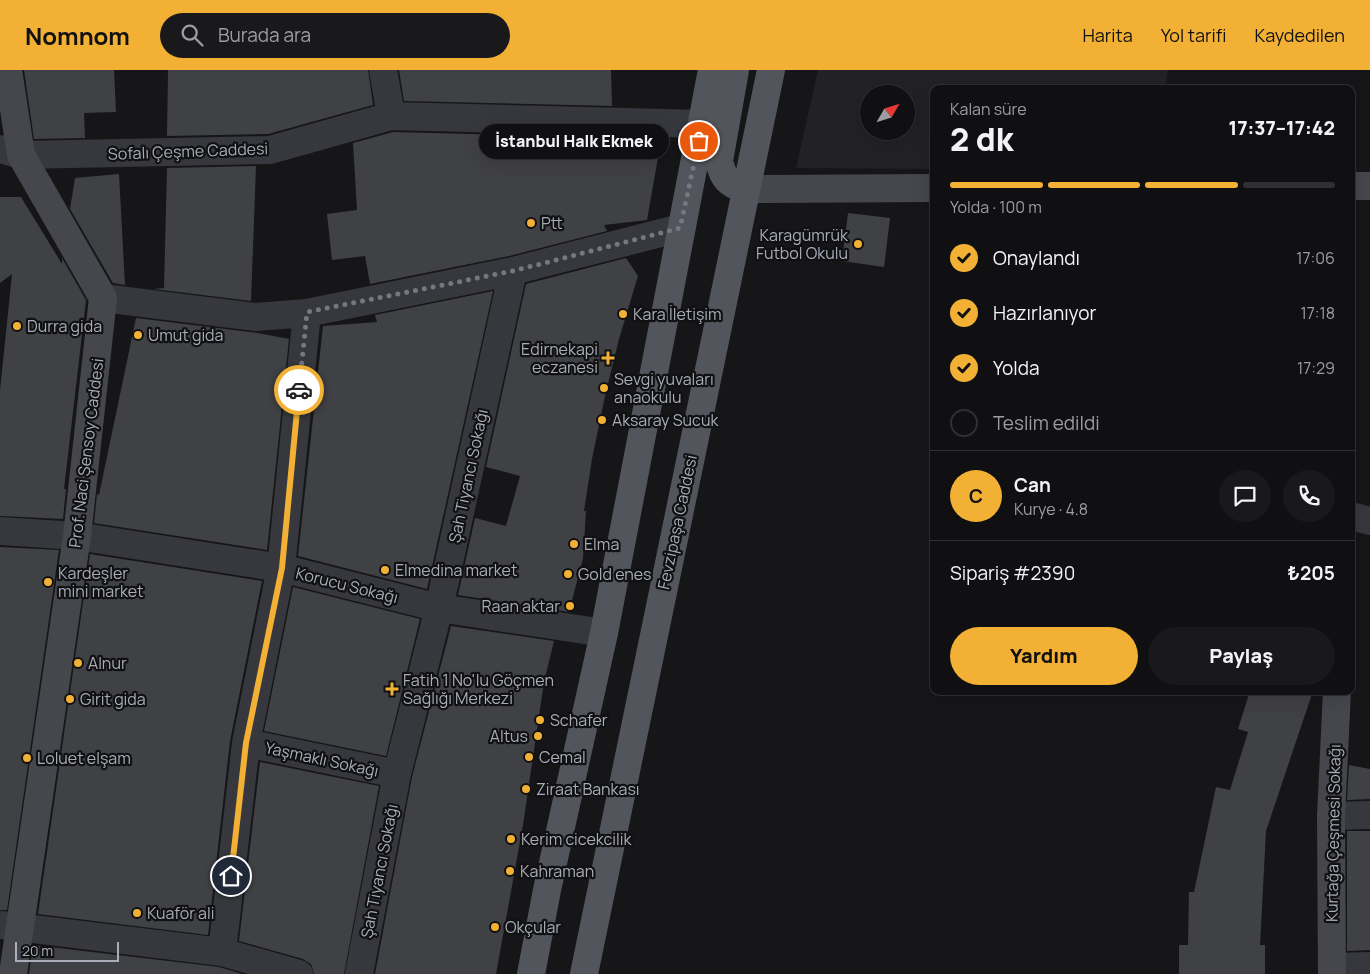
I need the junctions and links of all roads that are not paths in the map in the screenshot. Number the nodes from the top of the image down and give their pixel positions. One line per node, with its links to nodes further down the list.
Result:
1 (8, 70): 8 (street)
2 (383, 70): 6 (street)
3 (712, 70): 7 (main road)
4 (735, 70): 12 (main road)
5 (771, 70): 12 (main road, Fevzipaşa Caddesi)
6 (391, 116): 7 (street, Sofalı Çeşme Caddesi); 8 (street, Sofalı Çeşme Caddesi)
7 (702, 124): 13 (main road)
8 (10, 152): 15 (street)
9 (1355, 186): 10 (street)
10 (1370, 186)
11 (930, 188): 12 (street)
12 (745, 189): 37 (main road, Fevzipaşa Caddesi)
13 (680, 228): 14 (street); 23 (main road)
14 (513, 271): 16 (street); 22 (street, Şah Tiyancı Sokağı)
15 (103, 298): 16 (street); 20 (street, Prof. Naci Şensoy Caddesi)
16 (307, 312): 21 (street)
17 (1355, 517): 18 (street)
18 (1370, 521)
19 (0, 531): 20 (street, Korucu Sokağı)
20 (77, 536): 21 (street, Korucu Sokağı); 29 (street, Prof. Naci Şensoy Caddesi)
21 (282, 568): 22 (street, Korucu Sokağı); 25 (street)
22 (439, 608): 23 (street, Korucu Sokağı); 26 (street, Şah Tiyancı Sokağı)
23 (604, 633): 36 (main road)
24 (1337, 695): 27 (street, Kurtağa Çeşmesi Sokağı)
25 (246, 743): 26 (street, Yaşmaklı Sokağı); 30 (street)
26 (397, 774): 35 (street, Şah Tiyancı Sokağı)
27 (1331, 816): 28 (street); 32 (street, Kurtağa Çeşmesi Sokağı)
28 (1370, 816)
29 (10, 926): 30 (street); 33 (street, Prof. Naci Şensoy Caddesi)
30 (222, 952): 34 (street)
31 (1370, 966): 32 (street)
32 (1332, 971)
33 (13, 974)
34 (299, 974)
35 (359, 974)
36 (531, 974)
37 (584, 974)

